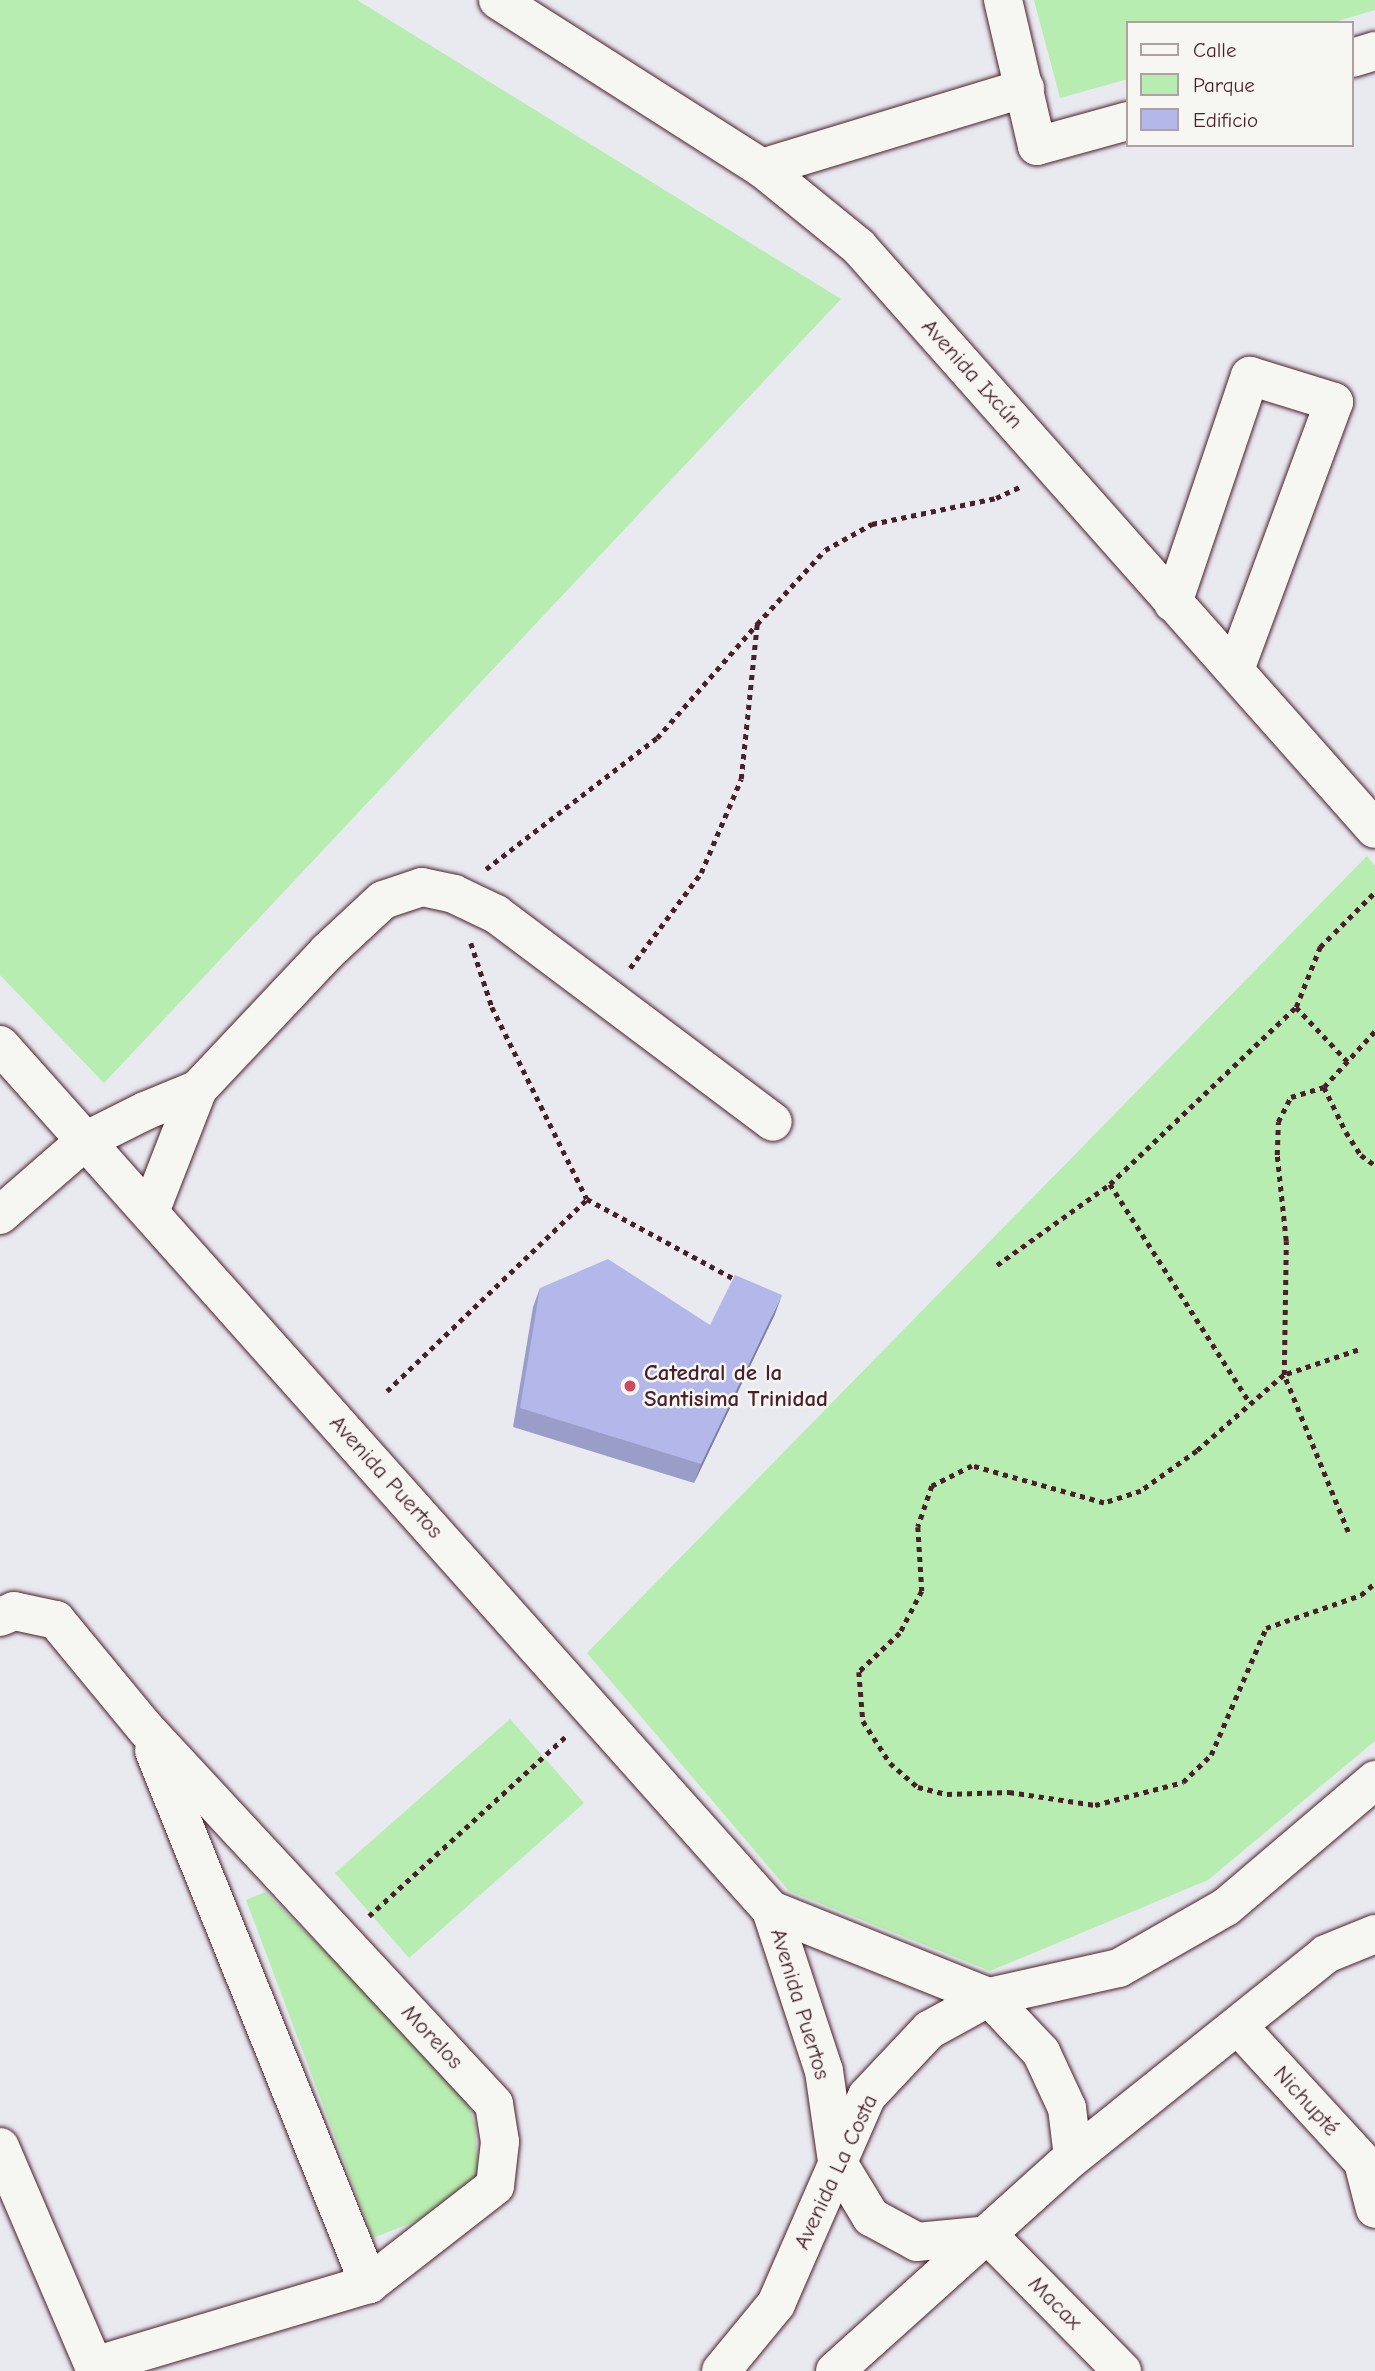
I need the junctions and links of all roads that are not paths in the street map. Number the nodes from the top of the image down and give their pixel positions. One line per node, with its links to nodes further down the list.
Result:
1 (498, 0): 7 (street, Avenida Ixcún)
2 (1003, 0): 5 (street)
3 (1375, 51): 4 (street)
4 (1354, 57)
5 (1025, 88): 6 (street); 7 (street)
6 (1126, 122)
7 (762, 168): 8 (street, Avenida Ixcún)
8 (1173, 603): 9 (street, Avenida Ixcún); 9 (street)
9 (1235, 669): 10 (street, Avenida Ixcún)
10 (1375, 829)
11 (0, 1045): 14 (street, Avenida Puertos)
12 (198, 1090): 13 (street); 14 (street); 15 (street)
13 (773, 1122)
14 (85, 1141): 15 (street, Avenida Puertos); 16 (street)
15 (150, 1212): 20 (street, Avenida Puertos)
16 (0, 1215)
17 (0, 1616): 18 (street, Morelos)
18 (145, 1728): 30 (street); 30 (street, Morelos)
19 (1375, 1780): 22 (street, Avenida La Costa)
20 (771, 1910): 22 (street, Avenida Puertos); 26 (street, Avenida Puertos)
21 (1375, 1934): 23 (street)
22 (989, 1997): 25 (street, Avenida Puertos); 26 (street, Avenida La Costa)
23 (1238, 2025): 25 (street); 27 (street, Nichupté)
24 (0, 2147): 31 (street, Morelos)
25 (1073, 2157): 29 (street)
26 (837, 2161): 29 (street, Avenida Puertos); 32 (street, Avenida La Costa)
27 (1369, 2170): 28 (street)
28 (1375, 2209)
29 (988, 2235): 33 (street); 34 (street, Macax)
30 (369, 2284): 31 (street, Morelos)
31 (95, 2368)
32 (721, 2371)
33 (835, 2371)
34 (1122, 2371)

